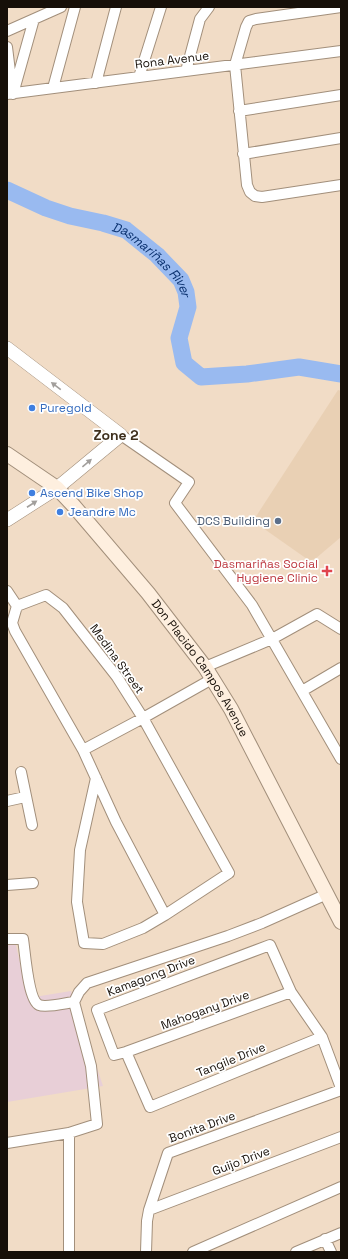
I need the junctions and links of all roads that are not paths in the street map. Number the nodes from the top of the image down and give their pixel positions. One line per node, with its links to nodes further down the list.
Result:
1 (61, 7): 9 (street)
2 (75, 7): 18 (street)
3 (116, 7): 17 (street)
4 (161, 7): 16 (street)
5 (199, 7): 10 (street)
6 (209, 7): 10 (street)
7 (341, 7): 8 (street)
8 (294, 11): 14 (street)
9 (34, 19): 11 (street); 19 (street)
10 (200, 19): 15 (street)
11 (7, 31)
12 (7, 47): 19 (street)
13 (341, 51): 14 (street, Rona Avenue)
14 (235, 64): 15 (street, Rona Avenue); 21 (street)
15 (186, 71): 16 (street, Rona Avenue)
16 (139, 77): 17 (street, Rona Avenue)
17 (96, 83): 18 (street, Rona Avenue)
18 (53, 88): 19 (street, Rona Avenue)
19 (10, 94)
20 (341, 95): 21 (street)
21 (239, 110): 23 (street)
22 (341, 138): 23 (street)
23 (243, 154): 24 (street)
24 (341, 185)
25 (7, 349): 26 (street, one-way to 25)
26 (121, 435): 28 (street, one-way to 26); 34 (street)
27 (7, 454): 28 (main road, Don Placido Campos Avenue)
28 (57, 488): 29 (street, one-way to 28); 36 (main road, Don Placido Campos Avenue)
29 (7, 520)
30 (7, 591): 31 (street)
31 (17, 606): 32 (street); 38 (street, Medina Street)
32 (10, 624): 39 (street)
33 (341, 629): 34 (street)
34 (272, 639): 36 (street); 37 (street)
35 (341, 668): 37 (street)
36 (209, 673): 38 (street); 48 (main road, Don Placido Campos Avenue)
37 (302, 691): 40 (street)
38 (143, 718): 39 (street); 49 (street)
39 (83, 750): 42 (street)
40 (340, 753)
41 (21, 772): 43 (street)
42 (96, 778): 49 (street); 49 (street)
43 (25, 797): 44 (street); 45 (street)
44 (7, 801)
45 (32, 825)
46 (33, 883): 47 (street)
47 (7, 886)
48 (327, 894): 50 (main road, Don Placido Campos Avenue); 53 (street)
49 (165, 915)
50 (341, 922)
51 (7, 939): 53 (street)
52 (291, 992): 54 (street); 55 (street, Mahogany Drive); 55 (street, Kamagong Drive)
53 (74, 1002): 57 (street)
54 (322, 1037): 55 (street, Tangile Drive); 56 (street)
55 (126, 1052)
56 (341, 1089): 61 (street, Bonita Drive)
57 (69, 1133): 59 (street); 64 (street)
58 (341, 1136): 61 (street, Guijo Drive)
59 (7, 1144)
60 (341, 1187): 66 (street)
61 (150, 1210): 65 (street, Bonita Drive)
62 (341, 1233): 63 (street)
63 (325, 1239): 67 (street); 68 (street)
64 (69, 1252)
65 (146, 1252)
66 (193, 1252)
67 (296, 1252)
68 (330, 1252)

